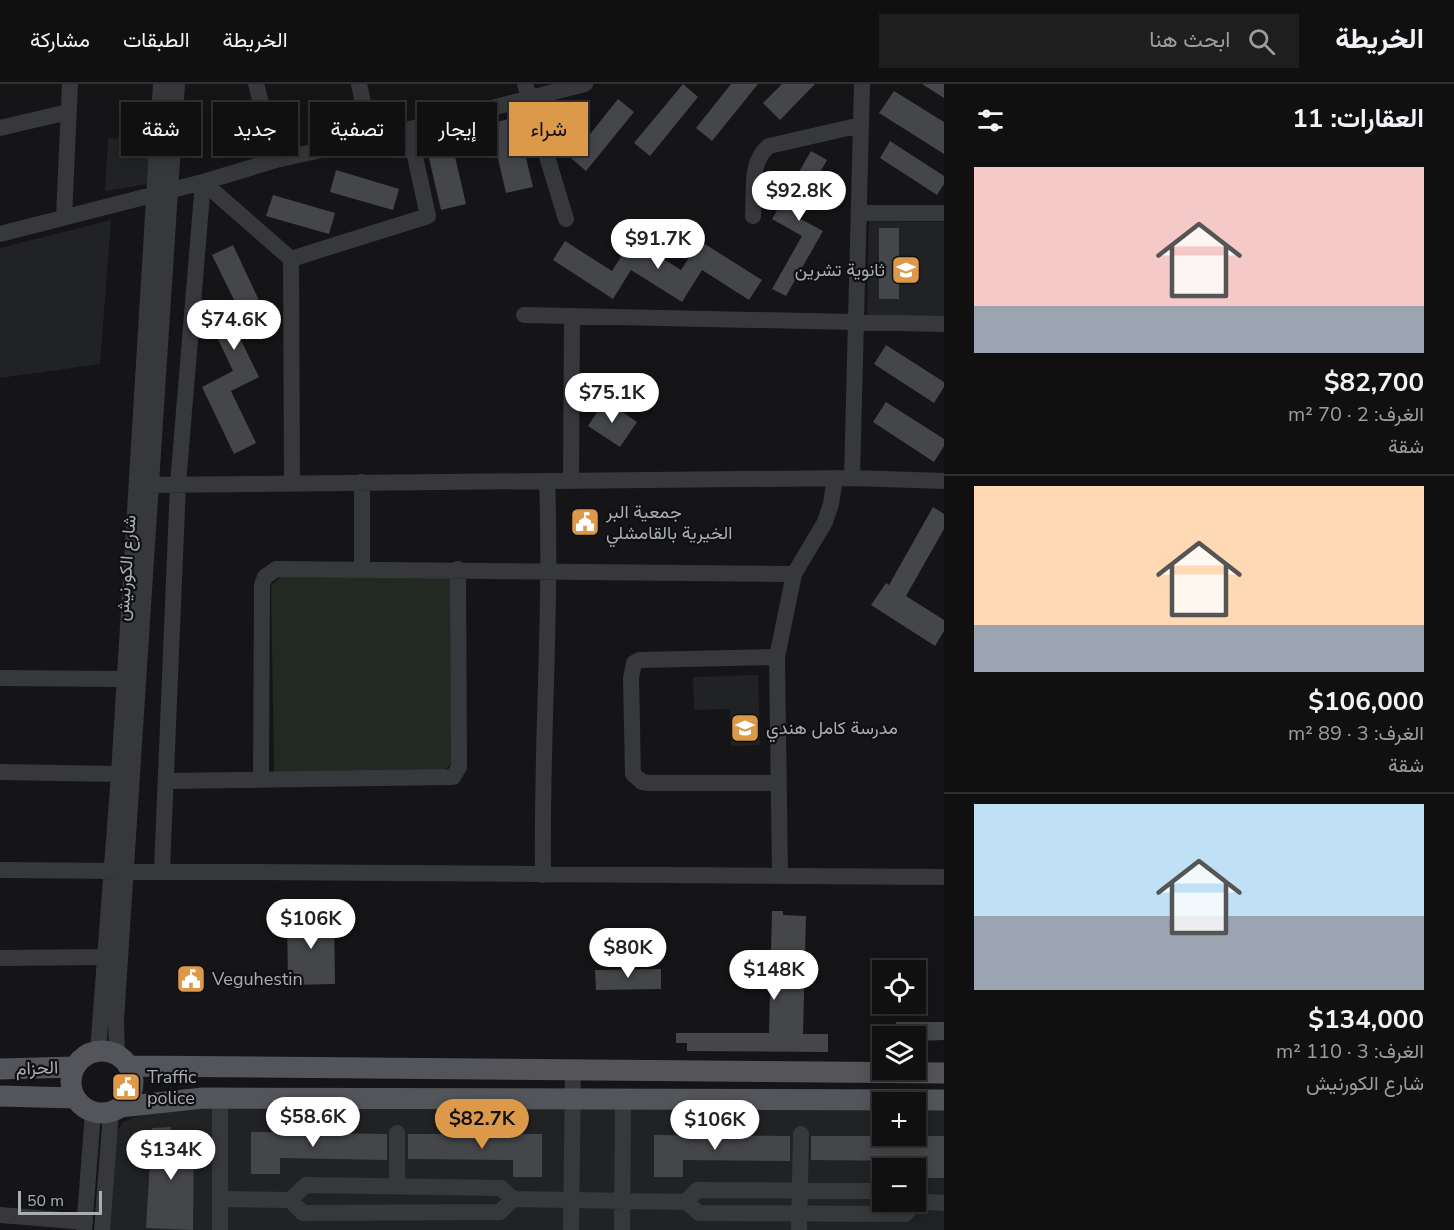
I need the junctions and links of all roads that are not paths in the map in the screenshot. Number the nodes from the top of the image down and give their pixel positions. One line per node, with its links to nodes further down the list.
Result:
1 (70, 84): 10 (street)
2 (161, 84): 18 (street, شارع الكورنيش)
3 (177, 84): 18 (street, شارع الكورنيش)
4 (256, 84): 16 (street)
5 (359, 84): 9 (street)
6 (585, 84): 8 (street)
7 (862, 84): 11 (street)
8 (527, 91): 13 (street); 23 (street)
9 (363, 102)
10 (69, 112): 12 (street); 22 (street)
11 (861, 125): 19 (street); 21 (street)
12 (0, 128)
13 (409, 129): 14 (street); 25 (street)
14 (405, 130)
15 (310, 152): 16 (street)
16 (276, 160): 17 (street)
17 (203, 182): 18 (street); 25 (street); 36 (street)
18 (163, 190): 22 (street); 37 (street, شارع الكورنيش)
19 (859, 213): 20 (street); 28 (street)
20 (944, 213)
21 (753, 216)
22 (64, 217): 24 (street)
23 (566, 219)
24 (0, 234)
25 (291, 259): 35 (street)
26 (524, 315): 27 (street)
27 (572, 316): 28 (street); 31 (street)
28 (856, 323): 29 (street); 30 (street)
29 (944, 324)
30 (844, 478): 31 (street); 33 (street); 41 (street)
31 (571, 480): 32 (street)
32 (547, 481): 34 (street); 40 (street)
33 (944, 481)
34 (362, 482): 35 (street); 38 (street)
35 (292, 483): 36 (street)
36 (178, 484): 37 (street); 48 (street)
37 (143, 485): 44 (street, شارع الكورنيش); 51 (street, شارع الكورنيش)
38 (362, 569): 39 (street); 47 (street)
39 (458, 569): 40 (street); 47 (street)
40 (550, 570): 41 (street); 53 (street)
41 (794, 574): 42 (street)
42 (777, 657): 49 (street); 49 (street)
43 (0, 678): 44 (street)
44 (125, 680): 46 (street, شارع الكورنيش)
45 (0, 772): 46 (street)
46 (119, 774): 51 (street, شارع الكورنيش)
47 (261, 780): 48 (street)
48 (166, 782): 52 (street)
49 (779, 783): 54 (street)
50 (0, 870): 51 (street)
51 (119, 870): 52 (street); 56 (street, شارع الكورنيش); 58 (street, شارع الكورنيش)
52 (162, 870): 53 (street)
53 (543, 875): 54 (street)
54 (780, 875): 55 (street)
55 (944, 877)
56 (104, 957): 57 (street); 58 (street, شارع الكورنيش)
57 (0, 958)
58 (114, 1057): 59 (main road); 61 (main road); 69 (main road)
59 (75, 1067): 60 (main road, الحزام); 64 (main road)
60 (0, 1069)
61 (573, 1070): 62 (main road); 66 (street)
62 (944, 1073)
63 (0, 1096): 64 (main road)
64 (75, 1098): 69 (main road)
65 (220, 1098): 66 (main road); 69 (main road); 75 (street)
66 (573, 1098): 67 (main road); 78 (street)
67 (623, 1099): 68 (main road); 79 (street)
68 (944, 1100)
69 (108, 1110): 87 (street); 88 (street)
70 (397, 1133): 72 (street)
71 (801, 1134): 73 (street)
72 (397, 1186): 76 (street); 77 (street)
73 (800, 1190): 74 (street); 80 (street); 86 (street)
74 (872, 1191)
75 (220, 1199): 77 (street); 89 (street)
76 (513, 1199): 78 (street); 85 (street)
77 (290, 1200): 85 (street)
78 (571, 1200): 79 (street); 90 (street)
79 (623, 1201): 80 (street); 91 (street)
80 (686, 1202): 86 (street)
81 (926, 1202): 82 (street)
82 (944, 1203)
83 (907, 1212): 86 (street)
84 (1, 1220): 87 (street)
85 (397, 1222)
86 (800, 1222)
87 (85, 1226)
88 (102, 1230)
89 (220, 1230)
90 (571, 1230)
91 (622, 1230)

